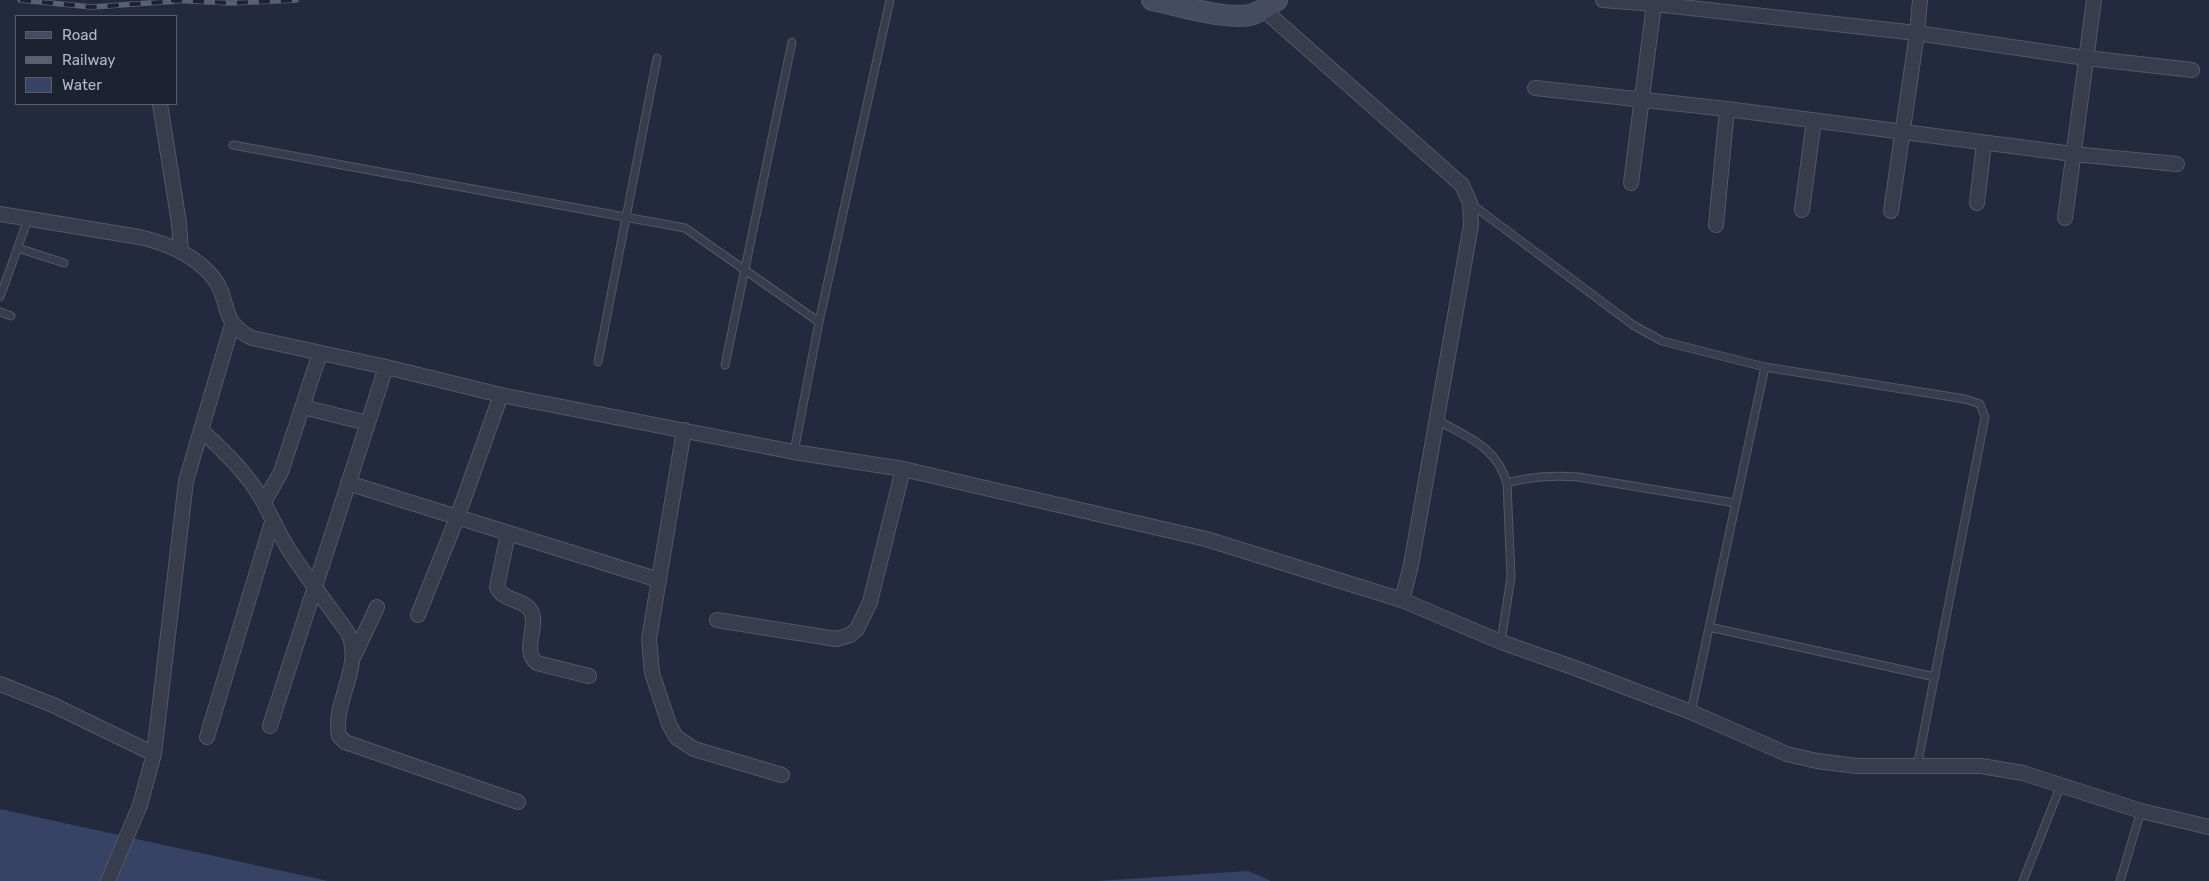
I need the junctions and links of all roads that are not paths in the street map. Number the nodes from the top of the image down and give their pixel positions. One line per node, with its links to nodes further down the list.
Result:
1 (890, 0): 40 (lane)
2 (1152, 0): 7 (street)
3 (1602, 0): 6 (street)
4 (1920, 0): 8 (street)
5 (2094, 0): 11 (street)
6 (1655, 2): 8 (street); 14 (street)
7 (1271, 5): 25 (street)
8 (1917, 34): 11 (street); 18 (street)
9 (792, 42): 36 (lane)
10 (657, 58): 29 (lane)
11 (2086, 58): 12 (street); 21 (street)
12 (2192, 70)
13 (1535, 88): 14 (street)
14 (1642, 99): 16 (street); 23 (street)
15 (160, 105): 34 (street)
16 (1727, 109): 17 (street); 32 (street)
17 (1814, 120): 18 (street); 26 (street)
18 (1902, 130): 19 (street); 27 (street)
19 (1984, 143): 21 (street); 24 (street)
20 (233, 145): 29 (lane)
21 (2073, 154): 22 (street); 30 (street)
22 (2177, 164)
23 (1632, 183)
24 (1977, 202)
25 (1470, 203): 46 (lane); 49 (street)
26 (1802, 210)
27 (1891, 211)
28 (0, 214): 31 (street)
29 (626, 218): 36 (lane); 43 (lane)
30 (2066, 218)
31 (28, 219): 33 (lane); 34 (street)
32 (1716, 225)
33 (18, 248): 35 (lane); 37 (lane)
34 (181, 251): 41 (street)
35 (64, 263)
36 (744, 269): 40 (lane); 44 (lane)
37 (0, 297)
38 (0, 312): 39 (lane)
39 (12, 316)
40 (819, 322): 53 (lane)
41 (232, 325): 42 (street); 52 (street)
42 (320, 353): 45 (street); 48 (street)
43 (598, 362)
44 (726, 365)
45 (386, 367): 47 (street); 50 (street)
46 (1765, 367): 58 (lane); 72 (lane)
47 (501, 395): 51 (street); 59 (street)
48 (303, 406): 50 (street); 57 (street)
49 (1436, 420): 56 (lane); 64 (street)
50 (368, 423): 55 (street)
51 (684, 430): 53 (street); 62 (street)
52 (202, 431): 57 (street); 77 (street)
53 (794, 452): 54 (street)
54 (903, 469): 64 (street); 67 (street)
55 (348, 483): 59 (street); 63 (street)
56 (1507, 483): 58 (lane); 69 (lane)
57 (264, 502): 60 (street)
58 (1736, 503): 68 (lane)
59 (457, 518): 61 (street); 66 (street)
60 (272, 522): 63 (street); 76 (street)
61 (508, 533): 62 (street); 71 (street)
62 (659, 580): 79 (street)
63 (314, 585): 70 (street); 75 (street)
64 (1402, 600): 69 (street)
65 (377, 607): 70 (street)
66 (418, 615)
67 (717, 620)
68 (1709, 628): 72 (lane); 74 (lane)
69 (1501, 642): 74 (street)
70 (354, 657): 81 (street)
71 (588, 676)
72 (1935, 677): 78 (lane)
73 (0, 684): 77 (street)
74 (1691, 712): 78 (street)
75 (270, 726)
76 (207, 737)
77 (154, 754): 84 (street)
78 (1918, 767): 80 (street)
79 (782, 775)
80 (2061, 785): 82 (street); 85 (lane)
81 (518, 802)
82 (2141, 811): 83 (street); 86 (lane)
83 (2209, 827)
84 (108, 881)
85 (2023, 881)
86 (2120, 881)

